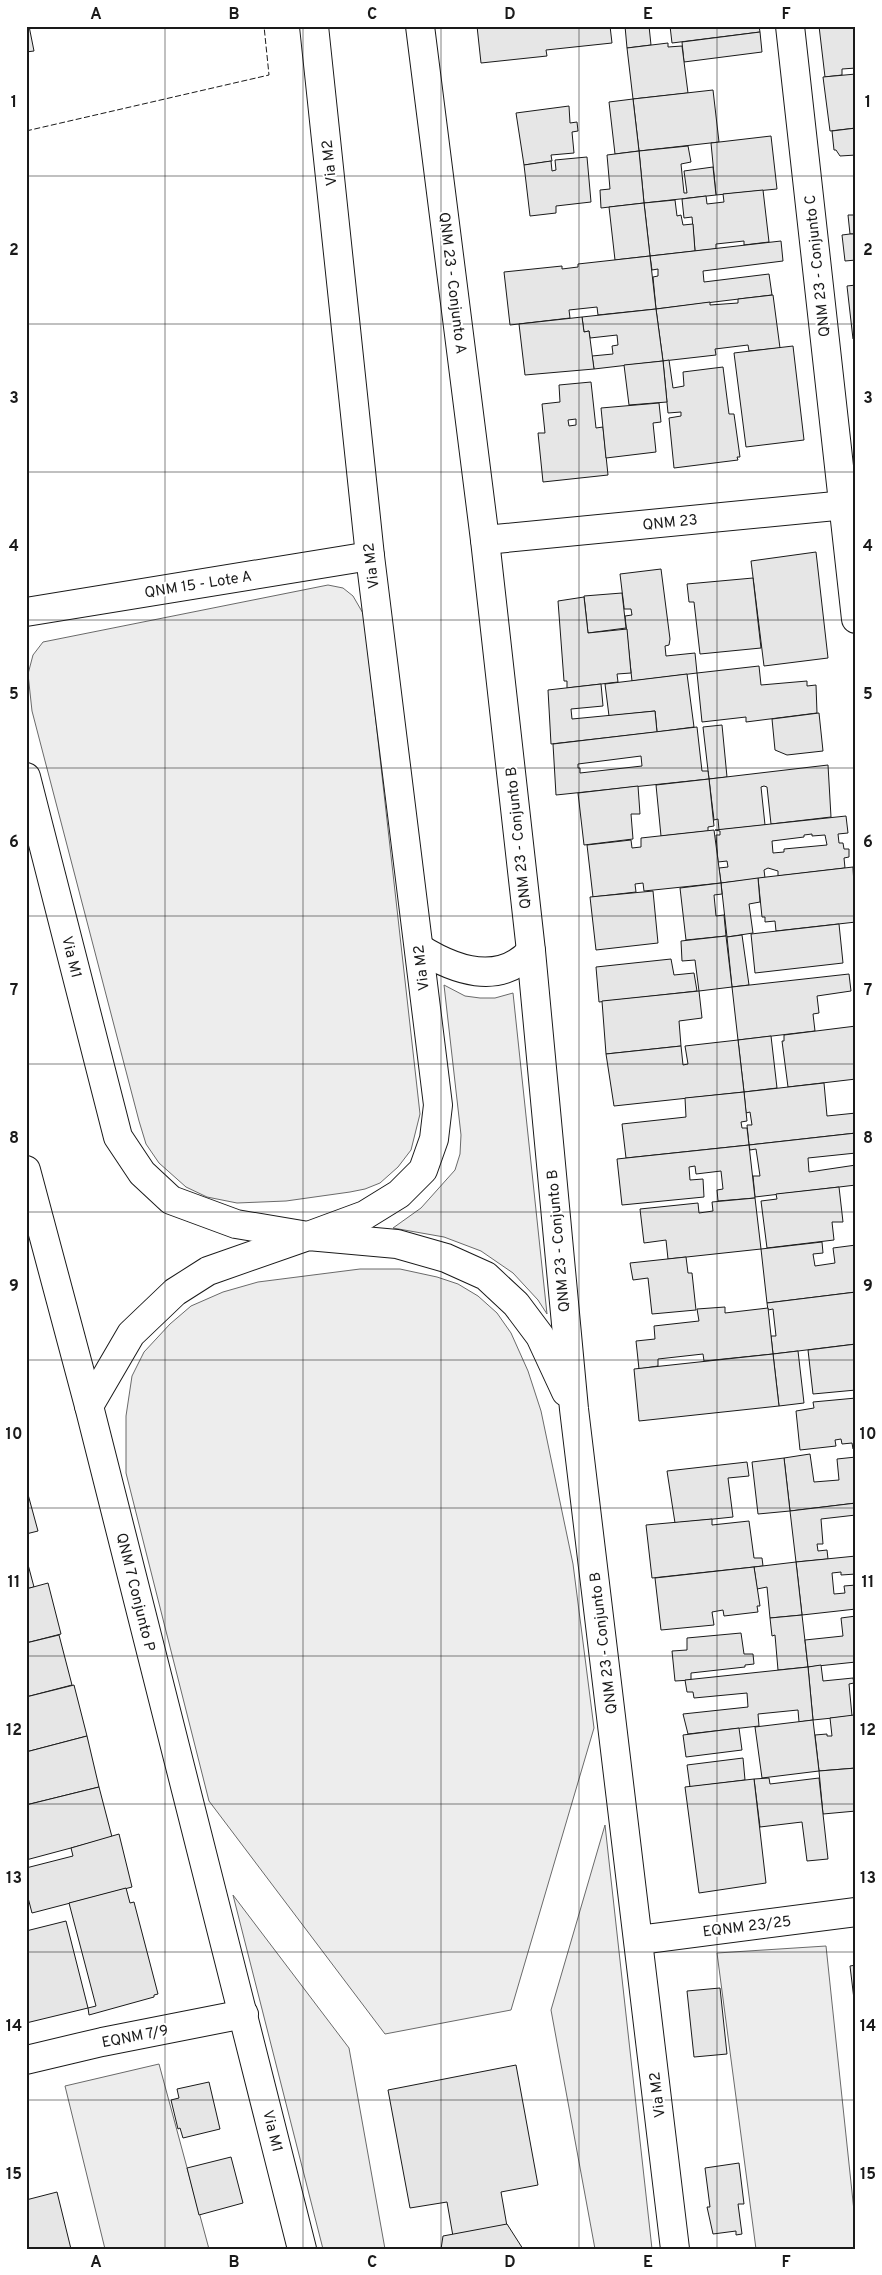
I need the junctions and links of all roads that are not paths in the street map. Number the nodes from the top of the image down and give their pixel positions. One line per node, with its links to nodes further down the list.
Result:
1 (314, 26): 6 (main road, Via M2)
2 (420, 26): 5 (main road, QNM 23 - Conjunto A)
3 (790, 26): 4 (main road, QNM 23 - Conjunto C)
4 (849, 505): 5 (main road, QNM 23); 8 (main road, QNM 23 - Conjunto C)
5 (485, 540): 11 (main road, QNM 23 - Conjunto B)
6 (370, 556): 7 (main road, QNM 15 - Lote A); 10 (main road, Via M2)
7 (26, 612)
8 (856, 619)
9 (26, 777): 13 (main road, Via M1)
10 (419, 948): 11 (main road); 13 (main road, Via M2)
11 (530, 951): 15 (main road, QNM 23 - Conjunto B)
12 (26, 1170): 14 (main road, QNM 7 Conjunto P)
13 (308, 1236): 14 (main road, Via M2); 15 (main road)
14 (89, 1406): 18 (main road, QNM 7 Conjunto P)
15 (574, 1409): 17 (main road, QNM 23 - Conjunto B)
16 (856, 1912): 17 (main road, EQNM 23/25)
17 (638, 1940): 21 (main road, Via M2)
18 (244, 2014): 19 (main road, EQNM 7/9); 20 (main road, Via M1)
19 (26, 2060)
20 (302, 2249)
21 (675, 2249)

